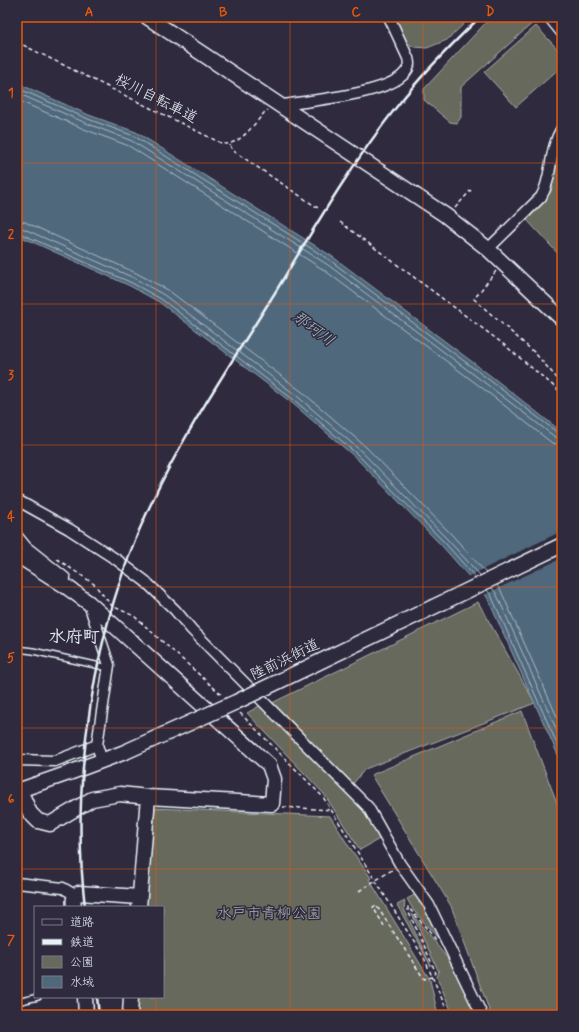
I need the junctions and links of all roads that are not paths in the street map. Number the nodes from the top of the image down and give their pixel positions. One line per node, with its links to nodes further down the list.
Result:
1 (147, 17): 5 (street)
2 (390, 17): 5 (street)
3 (554, 19): 4 (street)
4 (562, 33)
5 (279, 106): 7 (street)
6 (562, 128): 7 (street)
7 (488, 249): 8 (street)
8 (562, 319)
9 (17, 500): 31 (street)
10 (17, 536): 13 (street)
11 (562, 545): 19 (street, 陸前浜街道, bridge)
12 (17, 556): 13 (street)
13 (64, 585): 14 (street)
14 (89, 603): 16 (street); 21 (street)
15 (17, 649): 16 (lane)
16 (109, 668): 17 (street)
17 (97, 745): 18 (street); 19 (street)
18 (17, 760)
19 (102, 761): 20 (street, 陸前浜街道)
20 (18, 790): 21 (street)
21 (148, 797): 24 (street)
22 (17, 883): 23 (street)
23 (75, 901): 24 (street)
24 (139, 902)
25 (34, 998): 28 (lane)
26 (85, 998): 29 (street)
27 (131, 998): 30 (street)
28 (17, 1002)
29 (86, 1015)
30 (130, 1015)
31 (482, 1015)

